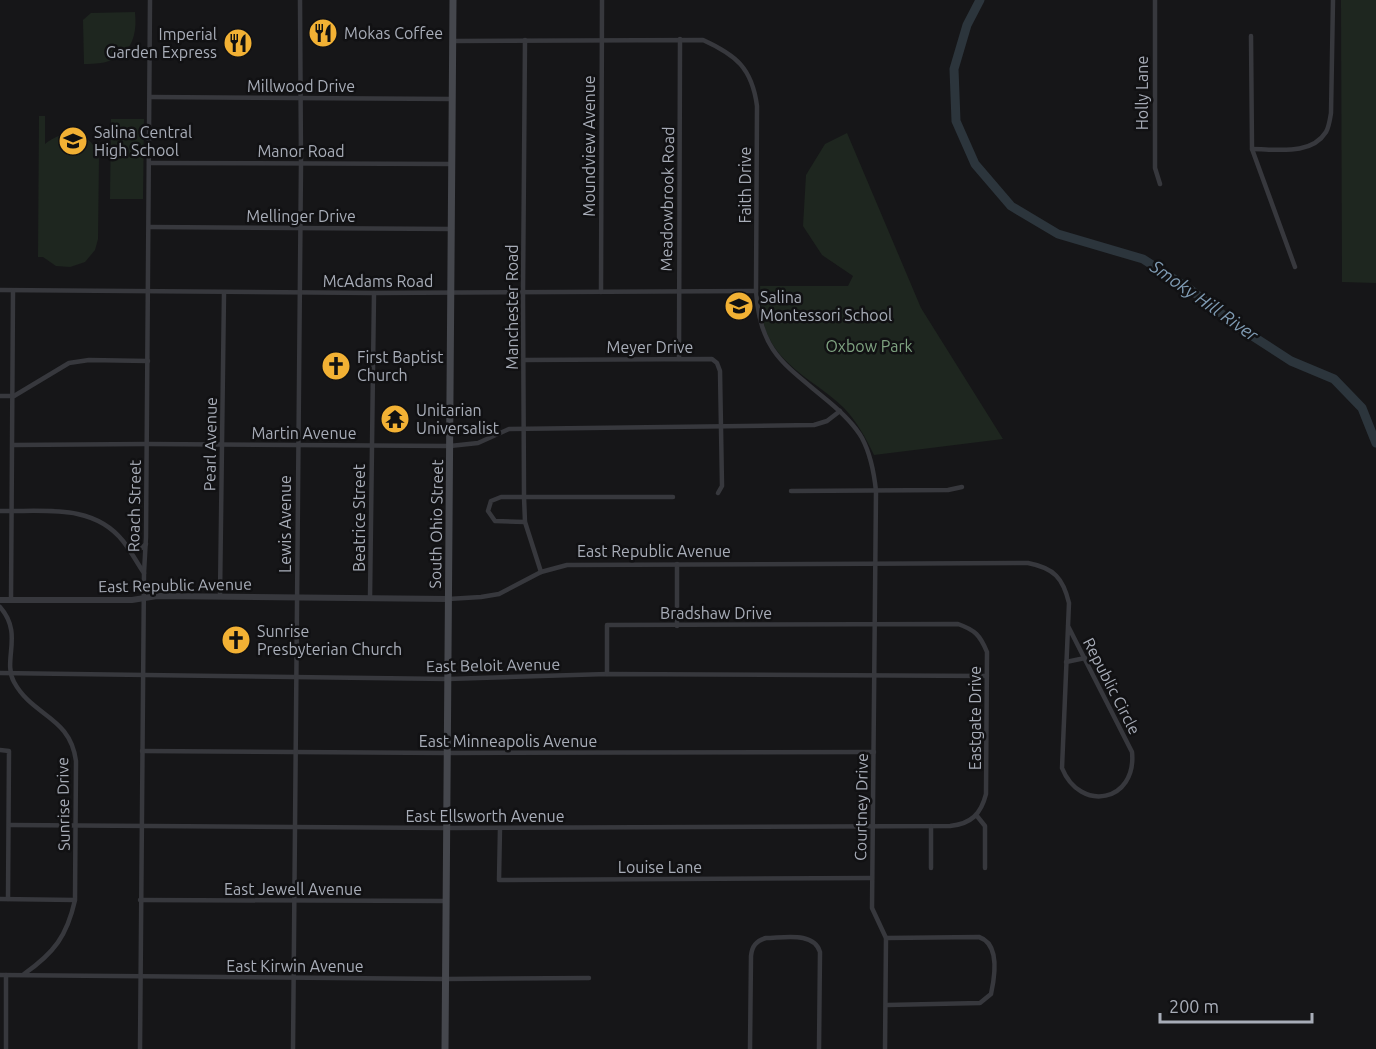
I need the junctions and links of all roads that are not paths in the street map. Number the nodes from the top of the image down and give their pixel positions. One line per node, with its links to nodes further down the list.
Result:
1 (150, 0): 12 (street, Roach Street)
2 (300, 0): 13 (street, Lewis Avenue)
3 (453, 0): 11 (main road, South Ohio Street)
4 (602, 0): 10 (street, Moundview Avenue)
5 (1155, 0): 19 (street, Holly Lane)
6 (1333, 0): 15 (street)
7 (1251, 36): 15 (street)
8 (680, 39): 10 (street, Faith Drive); 27 (street, Meadowbrook Road); 28 (street, Faith Drive)
9 (525, 40): 10 (street, Faith Drive); 11 (street, Faith Drive); 34 (street, Manchester Road)
10 (602, 40): 29 (street, Moundview Avenue)
11 (453, 41): 14 (main road, South Ohio Street)
12 (150, 97): 13 (street, Millwood Drive); 16 (street, Roach Street)
13 (301, 98): 14 (street, Millwood Drive); 17 (street, Lewis Avenue)
14 (452, 99): 18 (main road, South Ohio Street)
15 (1252, 150): 23 (street)
16 (149, 163): 17 (street, Manor Road); 20 (street, Roach Street)
17 (301, 163): 18 (street, Manor Road); 21 (street, Lewis Avenue)
18 (452, 164): 22 (main road, South Ohio Street)
19 (1160, 184)
20 (149, 226): 21 (street, Mellinger Drive); 26 (street, Roach Street)
21 (300, 228): 22 (street, Mellinger Drive); 31 (street, Lewis Avenue)
22 (452, 229): 33 (main road, South Ohio Street)
23 (1295, 267)
24 (0, 290): 25 (street, McAdams Road)
25 (13, 291): 26 (street, McAdams Road); 39 (street)
26 (149, 291): 30 (street, McAdams Road); 37 (street, Roach Street)
27 (678, 291): 28 (street, McAdams Road); 29 (street, McAdams Road); 35 (street, Meadowbrook Road)
28 (756, 291): 40 (street, Faith Drive)
29 (601, 292): 34 (street, McAdams Road)
30 (224, 293): 31 (street, McAdams Road); 45 (street, Pearl Avenue)
31 (299, 293): 32 (street, McAdams Road); 46 (street, Lewis Avenue)
32 (374, 293): 33 (street, McAdams Road); 47 (street, Beatrice Street)
33 (451, 293): 34 (street, McAdams Road); 48 (main road, South Ohio Street)
34 (523, 293): 36 (street, Manchester Road)
35 (679, 359): 36 (street, Meyer Drive); 41 (street, Meyer Drive)
36 (524, 360): 42 (street, Manchester Road)
37 (148, 361): 39 (street); 43 (street, Roach Street)
38 (0, 396): 39 (street)
39 (14, 396): 44 (street)
40 (840, 411): 41 (street, Martin Avenue); 51 (street, Faith Drive)
41 (720, 426): 42 (street, Martin Avenue); 52 (street, Meyer Drive)
42 (524, 428): 48 (street, Martin Avenue); 53 (street, Manchester Road)
43 (147, 444): 44 (street, Martin Avenue); 45 (street, Martin Avenue); 58 (street, Roach Street)
44 (13, 445): 56 (street)
45 (222, 445): 46 (street, Martin Avenue); 65 (street, Pearl Avenue)
46 (298, 446): 47 (street, Martin Avenue); 66 (street, Lewis Avenue)
47 (372, 446): 48 (street, Martin Avenue); 68 (street, Beatrice Street)
48 (450, 446): 69 (main road, South Ohio Street)
49 (962, 487): 51 (street)
50 (790, 491): 51 (street)
51 (876, 491): 60 (street, Faith Drive)
52 (718, 493)
53 (524, 497): 54 (street); 57 (street, Manchester Road); 57 (street)
54 (673, 497)
55 (0, 511): 56 (street)
56 (10, 511): 59 (street); 71 (street)
57 (525, 522): 63 (street, Manchester Road)
58 (146, 544): 59 (street); 64 (street, Roach Street)
59 (128, 549): 64 (street)
60 (876, 562): 61 (street, East Republic Avenue); 62 (street, East Republic Avenue); 73 (street, Courtney Drive)
61 (1028, 563): 75 (street, Republic Circle)
62 (677, 564): 63 (street, East Republic Avenue); 74 (street)
63 (541, 572): 69 (street, East Republic Avenue)
64 (144, 573): 67 (street, Roach Street)
65 (220, 596): 66 (street, East Republic Avenue); 67 (street, East Republic Avenue)
66 (297, 597): 68 (street, East Republic Avenue); 84 (street, Lewis Avenue)
67 (144, 598): 71 (street, East Republic Avenue); 81 (street, Roach Street)
68 (370, 598): 69 (street, East Republic Avenue)
69 (448, 599): 85 (main road, South Ohio Street)
70 (0, 600): 71 (street, East Republic Avenue)
71 (11, 600)
72 (0, 607): 79 (street, Sunrise Drive)
73 (874, 624): 74 (street, Bradshaw Drive); 82 (street, Courtney Drive); 83 (street, Eastgate Drive)
74 (677, 626): 80 (street, Bradshaw Drive)
75 (1068, 626): 76 (street, Republic Circle); 77 (street, Republic Circle)
76 (1085, 658): 77 (street); 77 (street, Republic Circle)
77 (1066, 662)
78 (0, 673): 79 (street, East Beloit Avenue)
79 (12, 673): 81 (street, East Beloit Avenue); 93 (street, Sunrise Drive)
80 (607, 674): 82 (street, East Beloit Avenue); 85 (street, East Beloit Avenue)
81 (143, 675): 84 (street, East Beloit Avenue); 87 (street, Roach Street)
82 (874, 676): 83 (street, East Beloit Avenue); 89 (street, Courtney Drive)
83 (987, 676): 91 (street, Eastgate Drive)
84 (296, 677): 85 (street, East Beloit Avenue); 88 (street, Lewis Avenue)
85 (448, 679): 90 (main road, South Ohio Street)
86 (0, 750): 92 (street)
87 (142, 751): 88 (street, East Minneapolis Avenue); 94 (street, Roach Street)
88 (295, 752): 90 (street, East Minneapolis Avenue); 95 (street, Lewis Avenue)
89 (874, 752): 90 (street, East Minneapolis Avenue); 96 (street, Courtney Drive)
90 (447, 753): 98 (main road, South Ohio Street)
91 (977, 816): 97 (street, East Ellsworth Avenue); 101 (street)
92 (10, 825): 93 (street, East Ellsworth Avenue); 104 (street)
93 (76, 825): 94 (street, East Ellsworth Avenue); 105 (street, Sunrise Drive)
94 (142, 825): 95 (street, East Ellsworth Avenue); 106 (street, Roach Street)
95 (295, 826): 98 (street, East Ellsworth Avenue); 107 (street, Lewis Avenue)
96 (873, 826): 97 (street, East Ellsworth Avenue); 99 (street, East Ellsworth Avenue); 102 (street, Courtney Drive)
97 (931, 826): 100 (street)
98 (447, 828): 99 (street, East Ellsworth Avenue); 108 (main road, South Ohio Street)
99 (500, 828): 102 (street, Louise Lane)
100 (931, 868)
101 (985, 868)
102 (872, 878): 109 (street, Courtney Drive)
103 (0, 898): 104 (street)
104 (8, 898): 105 (street)
105 (75, 900): 110 (street, Sunrise Drive)
106 (140, 900): 107 (street, East Jewell Avenue); 112 (street, Roach Street)
107 (294, 901): 108 (street, East Jewell Avenue); 113 (street, Lewis Avenue)
108 (446, 902): 115 (main road, South Ohio Street)
109 (886, 938): 116 (street, Courtney Drive); 116 (street)
110 (24, 974): 111 (street, East Kirwin Avenue); 112 (street, East Kirwin Avenue)
111 (3, 975): 117 (street)
112 (141, 977): 113 (street, East Kirwin Avenue); 118 (street, Roach Street)
113 (293, 978): 115 (street, East Kirwin Avenue); 119 (street, Lewis Avenue)
114 (589, 978): 115 (street, East Kirwin Avenue)
115 (445, 979): 120 (main road, South Ohio Street)
116 (886, 1005): 123 (street, Courtney Drive)
117 (6, 1049)
118 (140, 1049)
119 (293, 1049)
120 (445, 1049)
121 (750, 1049): 122 (street)
122 (819, 1049)
123 (885, 1049)

